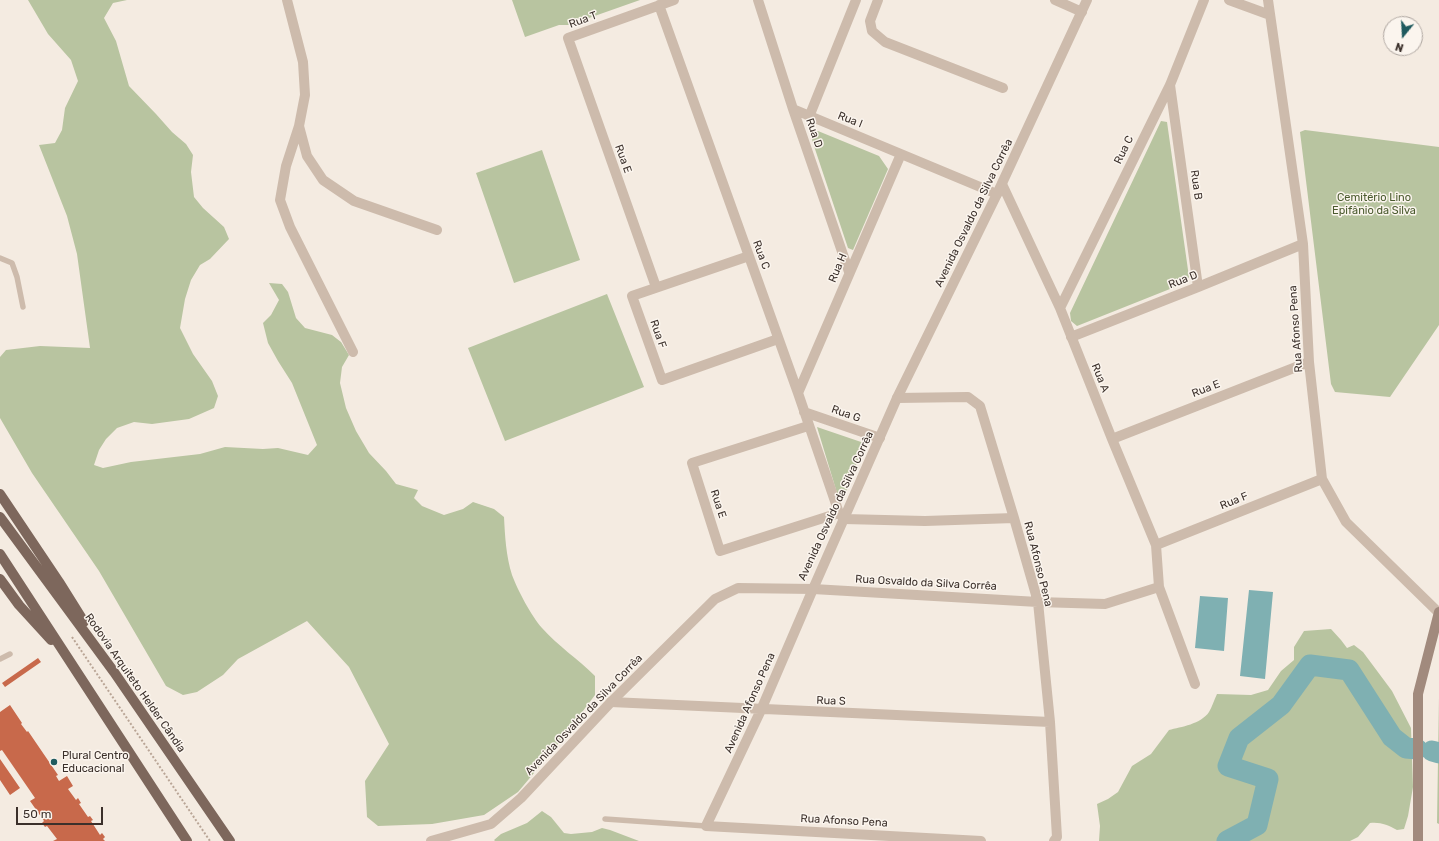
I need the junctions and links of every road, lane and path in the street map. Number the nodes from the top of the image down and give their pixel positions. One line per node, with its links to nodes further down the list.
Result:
1 (288, 0): 19 (street)
2 (674, 0): 11 (street, Rua T)
3 (758, 0): 17 (street, Rua D)
4 (856, 0): 18 (street)
5 (878, 0): 16 (street)
6 (1055, 0): 12 (street)
7 (1087, 0): 12 (street, Avenida Osvaldo da Silva Corrêa)
8 (1204, 0): 15 (street, Rua C)
9 (1229, 0): 13 (street)
10 (1268, 0): 13 (street, Rua Afonso Pena)
11 (659, 5): 14 (street, Rua T); 25 (street, Rua C)
12 (1082, 12): 21 (street, Avenida Osvaldo da Silva Corrêa)
13 (1270, 15): 24 (street, Rua Afonso Pena)
14 (568, 38): 28 (street, Rua E)
15 (1170, 85): 29 (street, Rua B); 31 (street, Rua C)
16 (1003, 88)
17 (793, 110): 18 (street, Rua I); 27 (street, Rua D)
18 (809, 117): 20 (street, Rua I)
19 (299, 126): 23 (street); 34 (street)
20 (901, 154): 22 (street, Rua I); 27 (street, Rua H)
21 (1002, 184): 22 (street, Avenida Osvaldo da Silva Corrêa); 31 (street, Rua A)
22 (998, 194): 37 (street, Avenida Osvaldo da Silva Corrêa)
23 (437, 230)
24 (1303, 244): 29 (street, Rua D); 35 (street, Rua Afonso Pena)
25 (749, 256): 28 (street, Rua F); 33 (street, Rua C)
26 (0, 258): 30 (lane)
27 (849, 272): 36 (street, Rua H)
28 (656, 287): 33 (street, Rua F)
29 (1198, 287): 32 (street, Rua D)
30 (23, 307)
31 (1060, 308): 32 (street, Rua A)
32 (1071, 337): 41 (street, Rua A)
33 (778, 339): 36 (street, Rua C)
34 (353, 352)
35 (1309, 362): 41 (street, Rua E); 42 (street, Rua Afonso Pena)
36 (798, 393): 38 (street, Rua C)
37 (897, 398): 40 (street, Avenida Osvaldo da Silva Corrêa); 46 (street, Rua Afonso Pena)
38 (804, 412): 39 (street, Rua C); 40 (street, Rua G)
39 (808, 426): 44 (street, Rua C); 44 (street, Rua E)
40 (880, 438): 44 (street, Avenida Osvaldo da Silva Corrêa)
41 (1112, 439): 47 (street, Rua A)
42 (1322, 479): 47 (street, Rua F); 53 (street, Rua Afonso Pena)
43 (0, 494): 58 (main road)
44 (842, 516): 46 (street); 51 (street, Avenida Osvaldo da Silva Corrêa)
45 (0, 517): 58 (main road, Rodovia Arquiteto Helder Cândia)
46 (1014, 518): 52 (street, Rua Afonso Pena)
47 (1156, 545): 50 (street, Rua A)
48 (1, 556): 55 (main road)
49 (0, 579): 55 (main road)
50 (1159, 587): 52 (street); 59 (street, Rua A)
51 (813, 589): 52 (street, Rua Osvaldo da Silva Corrêa); 60 (street, Avenida Osvaldo da Silva Corrêa); 61 (street, Avenida Afonso Pena)
52 (1038, 602): 62 (street, Rua Afonso Pena)
53 (1439, 612): 71 (main road)
54 (72, 637): 66 (path)
55 (64, 652): 65 (main road)
56 (10, 654): 57 (lane)
57 (0, 659)
58 (114, 672): 67 (main road, Rodovia Arquiteto Helder Cândia)
59 (1195, 684)
60 (611, 702): 61 (street, Rua S); 68 (street, Avenida Osvaldo da Silva Corrêa)
61 (761, 710): 62 (street, Rua S); 64 (street, Avenida Afonso Pena)
62 (1050, 722): 70 (street, Rua Afonso Pena)
63 (605, 819): 64 (lane)
64 (706, 826): 69 (street, Rua Afonso Pena)
65 (187, 841)
66 (210, 841)
67 (230, 841)
68 (431, 841)
69 (981, 841)
70 (1054, 841)
71 (1418, 841)

